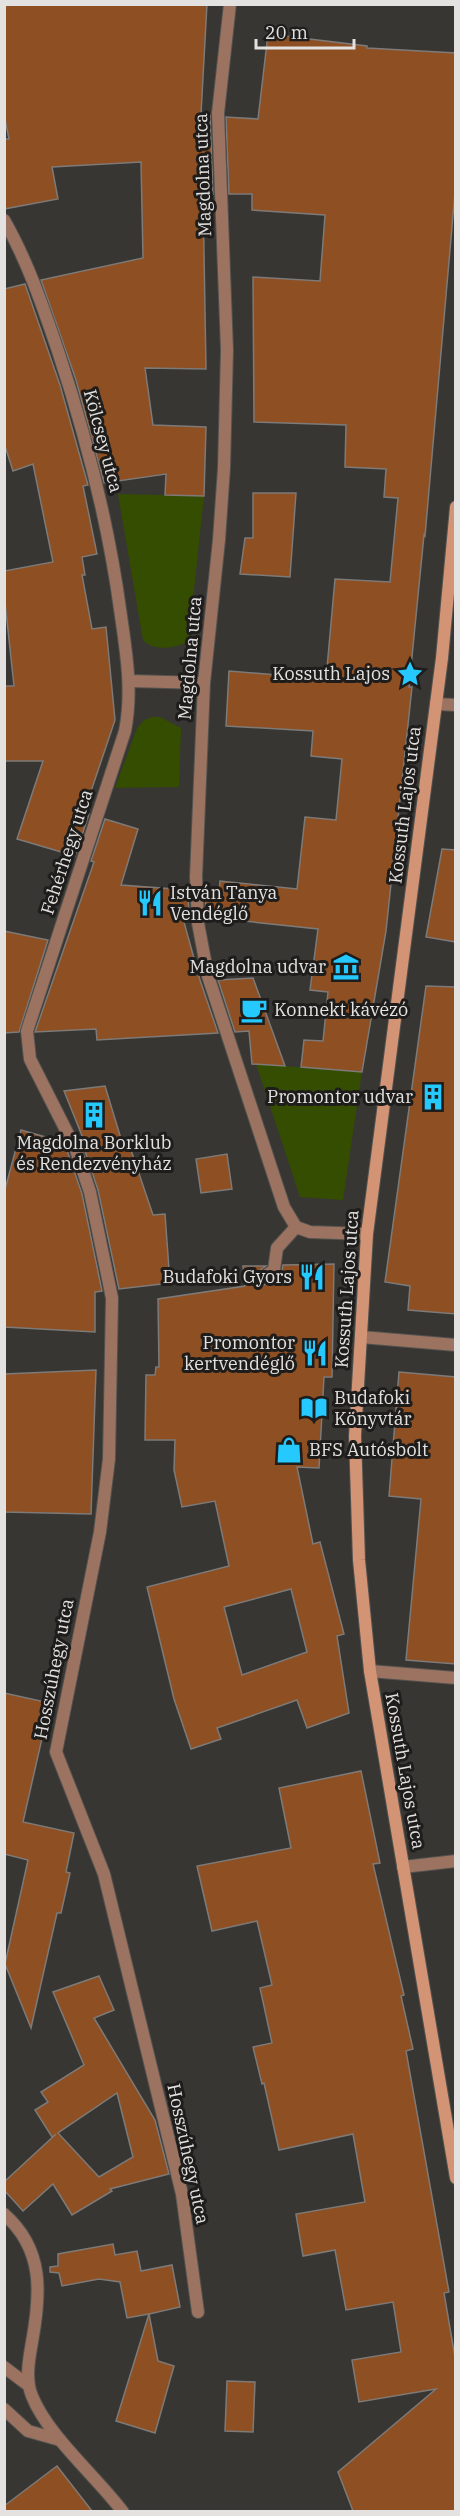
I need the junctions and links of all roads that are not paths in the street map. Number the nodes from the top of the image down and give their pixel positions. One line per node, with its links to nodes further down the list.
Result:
1 (230, 4): 5 (street, Magdolna utca)
2 (4, 220): 4 (street, Kölcsey utca)
3 (456, 507): 6 (main road, Kossuth Lajos utca)
4 (130, 681): 5 (street); 8 (street, Fehérhegy utca)
5 (204, 683): 9 (street, Magdolna utca)
6 (436, 704): 7 (street); 10 (main road, Kossuth Lajos utca)
7 (456, 705)
8 (27, 1031): 20 (street, Hosszúhegy utca)
9 (296, 1227): 10 (street); 11 (street)
10 (367, 1234): 12 (main road, Kossuth Lajos utca)
11 (264, 1278)
12 (361, 1337): 13 (street); 14 (main road, Kossuth Lajos utca)
13 (456, 1345)
14 (370, 1671): 15 (street); 17 (main road, Kossuth Lajos utca)
15 (456, 1678)
16 (456, 1861): 17 (street)
17 (403, 1867): 18 (main road, Kossuth Lajos utca)
18 (456, 2178)
19 (4, 2214): 22 (street)
20 (198, 2312)
21 (4, 2367): 22 (street)
22 (28, 2385): 24 (street)
23 (4, 2409): 24 (street)
24 (60, 2440): 25 (street)
25 (123, 2511)

